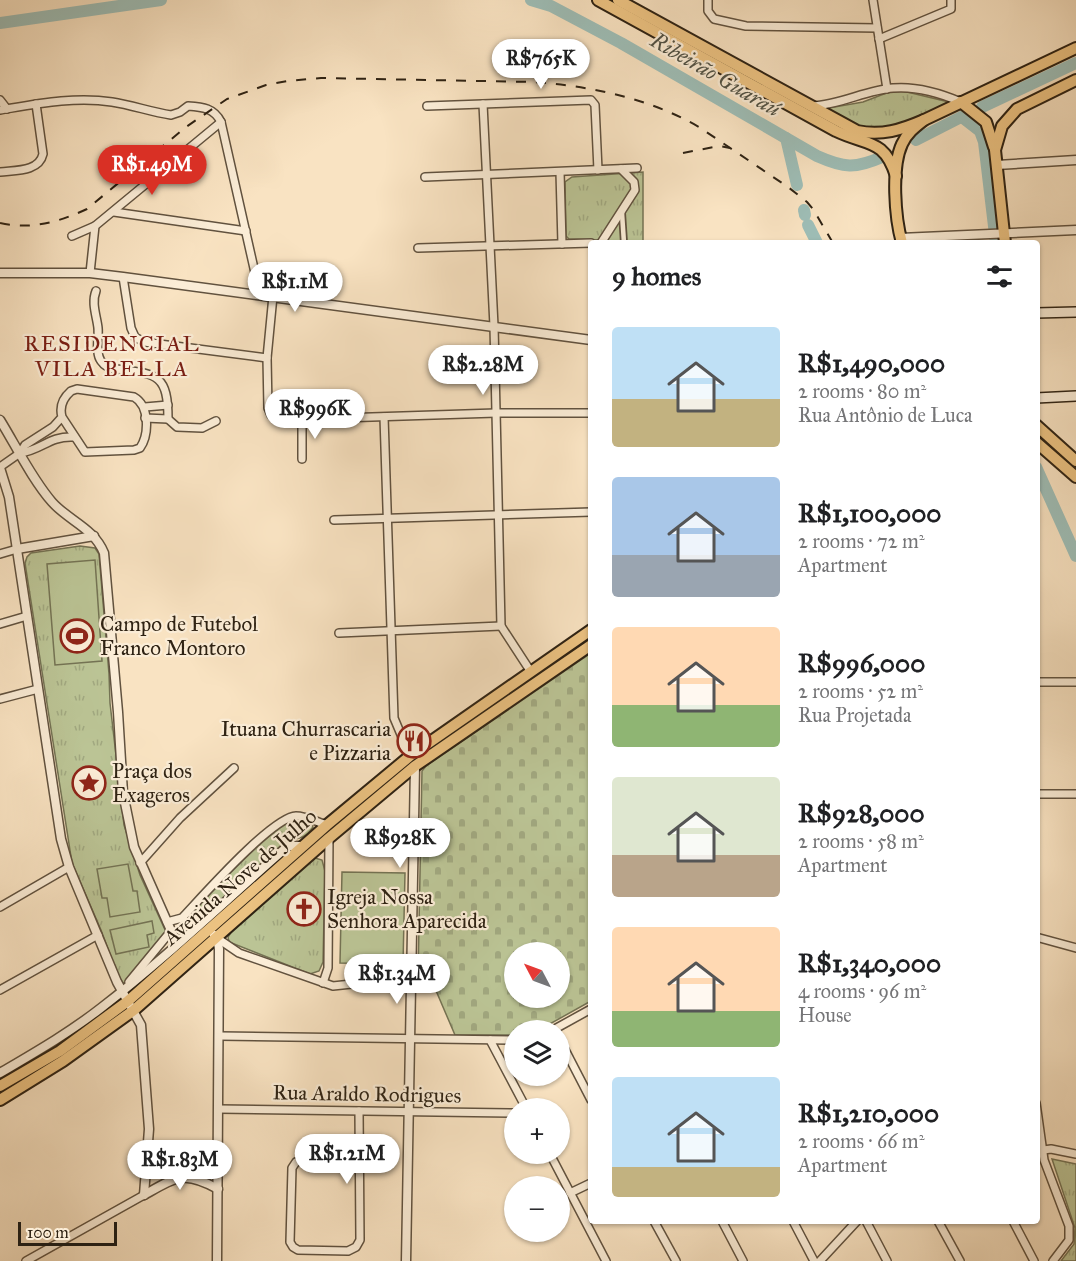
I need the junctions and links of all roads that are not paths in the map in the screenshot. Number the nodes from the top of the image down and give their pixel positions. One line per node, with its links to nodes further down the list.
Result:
1 (598, 0): 29 (main road)
2 (618, 0): 16 (main road)
3 (708, 0): 6 (street)
4 (873, 0): 6 (street)
5 (951, 0): 7 (street)
6 (878, 28): 7 (street)
7 (879, 39): 10 (street)
8 (1076, 48): 12 (main road)
9 (1076, 80): 20 (main road)
10 (887, 89): 12 (street); 16 (street)
11 (0, 100): 17 (street)
12 (961, 102): 18 (main road); 20 (main road)
13 (36, 104): 17 (street); 19 (street); 26 (street)
14 (483, 104): 15 (street); 25 (street); 28 (street)
15 (427, 106)
16 (810, 106): 18 (main road)
17 (3, 109)
18 (924, 120): 29 (main road)
19 (221, 122): 32 (street); 35 (street)
20 (995, 150): 22 (main road)
21 (1076, 160): 22 (street)
22 (997, 165): 38 (main road)
23 (637, 168): 24 (street)
24 (621, 169): 25 (street); 31 (street)
25 (598, 170): 27 (street)
26 (0, 172)
27 (560, 172): 28 (street); 43 (street)
28 (487, 175): 30 (street); 44 (street)
29 (896, 176): 41 (main road)
30 (425, 177)
31 (621, 210): 39 (street); 40 (street)
32 (114, 212): 33 (street); 35 (street)
33 (95, 226): 36 (street); 47 (street)
34 (1076, 230): 38 (street)
35 (246, 231): 50 (street)
36 (72, 236)
37 (983, 237): 38 (street); 41 (street)
38 (1003, 237)
39 (603, 240)
40 (624, 240)
41 (901, 240)
42 (588, 243): 43 (street)
43 (562, 244): 44 (street)
44 (490, 246): 45 (street); 54 (street)
45 (418, 248)
46 (0, 273): 47 (street)
47 (90, 273): 48 (street)
48 (123, 277): 50 (street); 56 (street)
49 (96, 291): 59 (street)
50 (260, 295): 51 (street)
51 (273, 296): 54 (street); 56 (street)
52 (1076, 312): 53 (main road)
53 (1040, 314)
54 (494, 327): 55 (street); 61 (street)
55 (588, 340)
56 (267, 358): 68 (street)
57 (1076, 396): 58 (main road)
58 (1040, 398)
59 (168, 405): 60 (street); 66 (street)
60 (145, 406): 63 (street); 65 (street)
61 (496, 413): 62 (street); 64 (street); 79 (street)
62 (588, 413)
63 (62, 417): 71 (street); 73 (street)
64 (384, 417): 68 (street); 80 (street)
65 (145, 418): 66 (street); 71 (street)
66 (168, 418): 69 (street)
67 (0, 420): 73 (street)
68 (302, 420): 74 (street)
69 (216, 421)
70 (1040, 429): 75 (main road)
71 (73, 437): 73 (street)
72 (1040, 446): 77 (main road)
73 (20, 453): 76 (street); 82 (street)
74 (302, 459)
75 (1076, 461)
76 (0, 468): 83 (street)
77 (1076, 477)
78 (588, 512): 79 (street)
79 (499, 515): 80 (street); 87 (street)
80 (387, 518): 81 (street); 88 (street)
81 (334, 520)
82 (94, 536): 83 (street); 103 (street)
83 (17, 549): 84 (street); 85 (street)
84 (0, 554)
85 (27, 616): 86 (street); 95 (street)
86 (0, 624)
87 (501, 626): 88 (street); 92 (street)
88 (391, 630): 90 (street); 97 (street)
89 (588, 632): 92 (main road, Avenida Nove de Julho)
90 (339, 633)
91 (588, 647): 97 (main road, Avenida Nove de Julho)
92 (531, 672): 97 (main road, Avenida Nove de Julho)
93 (1040, 682): 94 (street)
94 (1076, 682)
95 (38, 689): 96 (street); 104 (street)
96 (0, 699)
97 (412, 761): 101 (main road, Avenida Nove de Julho); 102 (main road, Avenida Nove de Julho); 113 (street)
98 (234, 768): 103 (street)
99 (1040, 794): 100 (street)
100 (1076, 794)
101 (327, 825): 106 (street); 108 (main road, Avenida Nove de Julho)
102 (329, 838): 108 (main road, Avenida Nove de Julho); 114 (street)
103 (140, 863): 106 (street)
104 (69, 867): 105 (street); 109 (street)
105 (0, 905)
106 (167, 922): 107 (street)
107 (171, 931): 111 (street); 116 (street)
108 (208, 931): 111 (street); 114 (street); 117 (main road, Avenida Nove de Julho); 120 (street)
109 (98, 935): 115 (street); 116 (street)
110 (1040, 938): 112 (street)
111 (177, 944): 116 (street)
112 (1076, 948)
113 (411, 972): 114 (street); 121 (street)
114 (323, 982)
115 (0, 990)
116 (121, 991): 117 (street); 125 (street)
117 (131, 1006): 126 (main road, Avenida Nove de Julho); 129 (main road, Avenida Nove de Julho); 141 (street)
118 (588, 1012): 119 (street)
119 (570, 1021)
120 (220, 1036): 121 (street); 130 (street)
121 (410, 1040): 122 (street); 132 (street)
122 (490, 1040): 123 (street); 128 (street)
123 (504, 1040)
124 (570, 1059): 127 (street)
125 (0, 1073)
126 (0, 1086)
127 (588, 1094)
128 (521, 1098)
129 (0, 1100)
130 (219, 1108): 131 (street, Rua Araldo Rodrigues); 139 (street)
131 (359, 1111): 132 (street, Rua Araldo Rodrigues); 137 (street)
132 (409, 1112): 133 (street, Rua Araldo Rodrigues); 152 (street)
133 (504, 1113)
134 (1040, 1151): 136 (street)
135 (1040, 1154): 161 (street)
136 (1076, 1154)
137 (359, 1162): 137 (street)
138 (588, 1184): 140 (street)
139 (218, 1189): 141 (street); 151 (street)
140 (570, 1193): 153 (street)
141 (144, 1195): 150 (street)
142 (656, 1224): 154 (street)
143 (724, 1224): 149 (street)
144 (795, 1224): 156 (street)
145 (854, 1224): 157 (street)
146 (868, 1224): 158 (street)
147 (941, 1224): 159 (street)
148 (1014, 1224): 160 (street)
149 (741, 1258): 155 (street)
150 (26, 1261)
151 (217, 1261)
152 (406, 1261)
153 (606, 1261)
154 (676, 1261)
155 (733, 1261)
156 (814, 1261)
157 (820, 1261)
158 (887, 1261)
159 (960, 1261)
160 (1034, 1261)
161 (1053, 1261)

